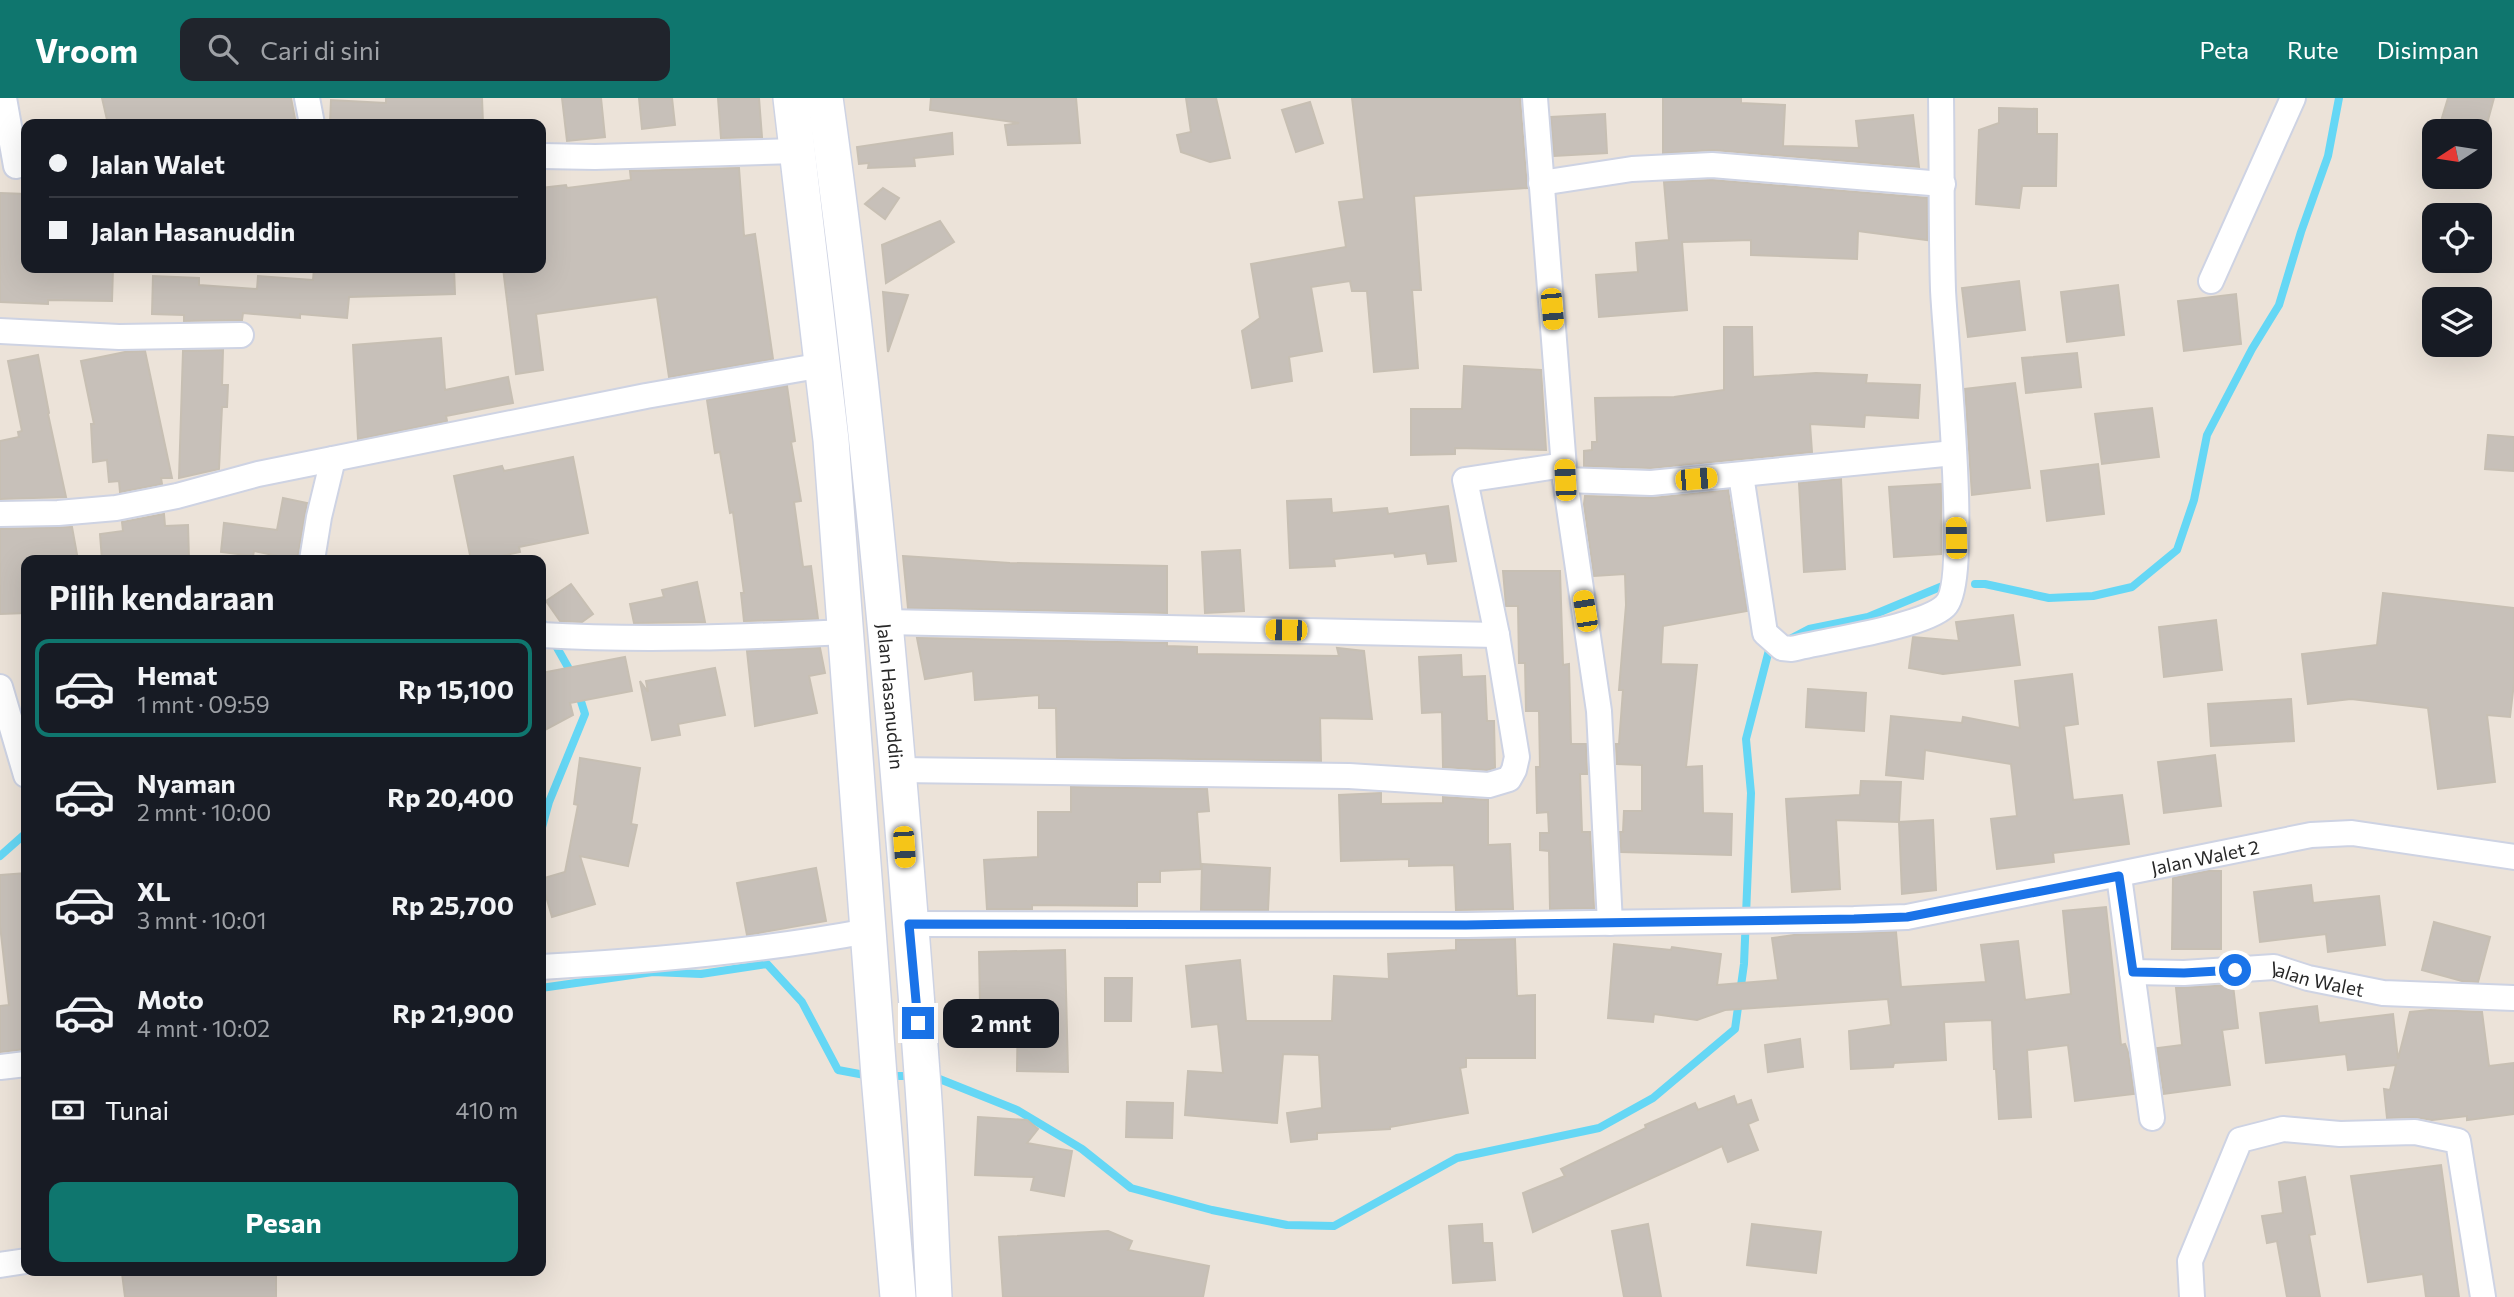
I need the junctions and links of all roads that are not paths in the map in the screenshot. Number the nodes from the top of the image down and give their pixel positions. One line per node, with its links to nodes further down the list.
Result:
1 (4, 98): 11 (street)
2 (307, 98): 8 (street)
3 (791, 98): 9 (street, Jalan Hasanuddin)
4 (825, 98): 24 (street, Jalan Hasanuddin)
5 (1535, 98): 12 (street)
6 (1941, 98): 13 (street)
7 (2293, 98): 14 (street)
8 (311, 119)
9 (796, 151): 10 (street); 17 (street, Jalan Hasanuddin)
10 (546, 156)
11 (14, 165)
12 (1541, 183): 13 (street); 20 (street)
13 (1942, 184): 18 (street)
14 (2211, 281)
15 (0, 331): 16 (street)
16 (241, 335)
17 (823, 365): 19 (street); 25 (street, Jalan Hasanuddin)
18 (1954, 453): 21 (street); 21 (street)
19 (333, 459): 22 (street); 23 (street)
20 (1565, 472): 21 (street); 27 (street); 33 (street)
21 (1741, 475)
22 (0, 514)
23 (313, 555)
24 (886, 622): 27 (street); 30 (street, Jalan Hasanuddin)
25 (847, 632): 26 (street); 35 (street, Jalan Hasanuddin)
26 (546, 635)
27 (1497, 635): 30 (street)
28 (0, 687): 29 (street)
29 (21, 758)
30 (898, 771): 34 (street, Jalan Hasanuddin)
31 (2514, 857): 32 (street, Jalan Walet 2)
32 (2119, 876): 33 (street, Jalan Walet 2); 37 (street)
33 (1609, 923): 34 (street, Jalan Walet 2)
34 (909, 924): 45 (street, Jalan Hasanuddin)
35 (869, 931): 36 (street); 44 (street, Jalan Hasanuddin)
36 (546, 967)
37 (2133, 972): 38 (street, Jalan Walet); 41 (street)
38 (2514, 998)
39 (21, 1065): 40 (street)
40 (0, 1067)
41 (2152, 1118)
42 (21, 1262): 43 (street)
43 (0, 1265)
44 (898, 1297)
45 (934, 1297)
46 (2192, 1297): 47 (street)
47 (2483, 1297)

